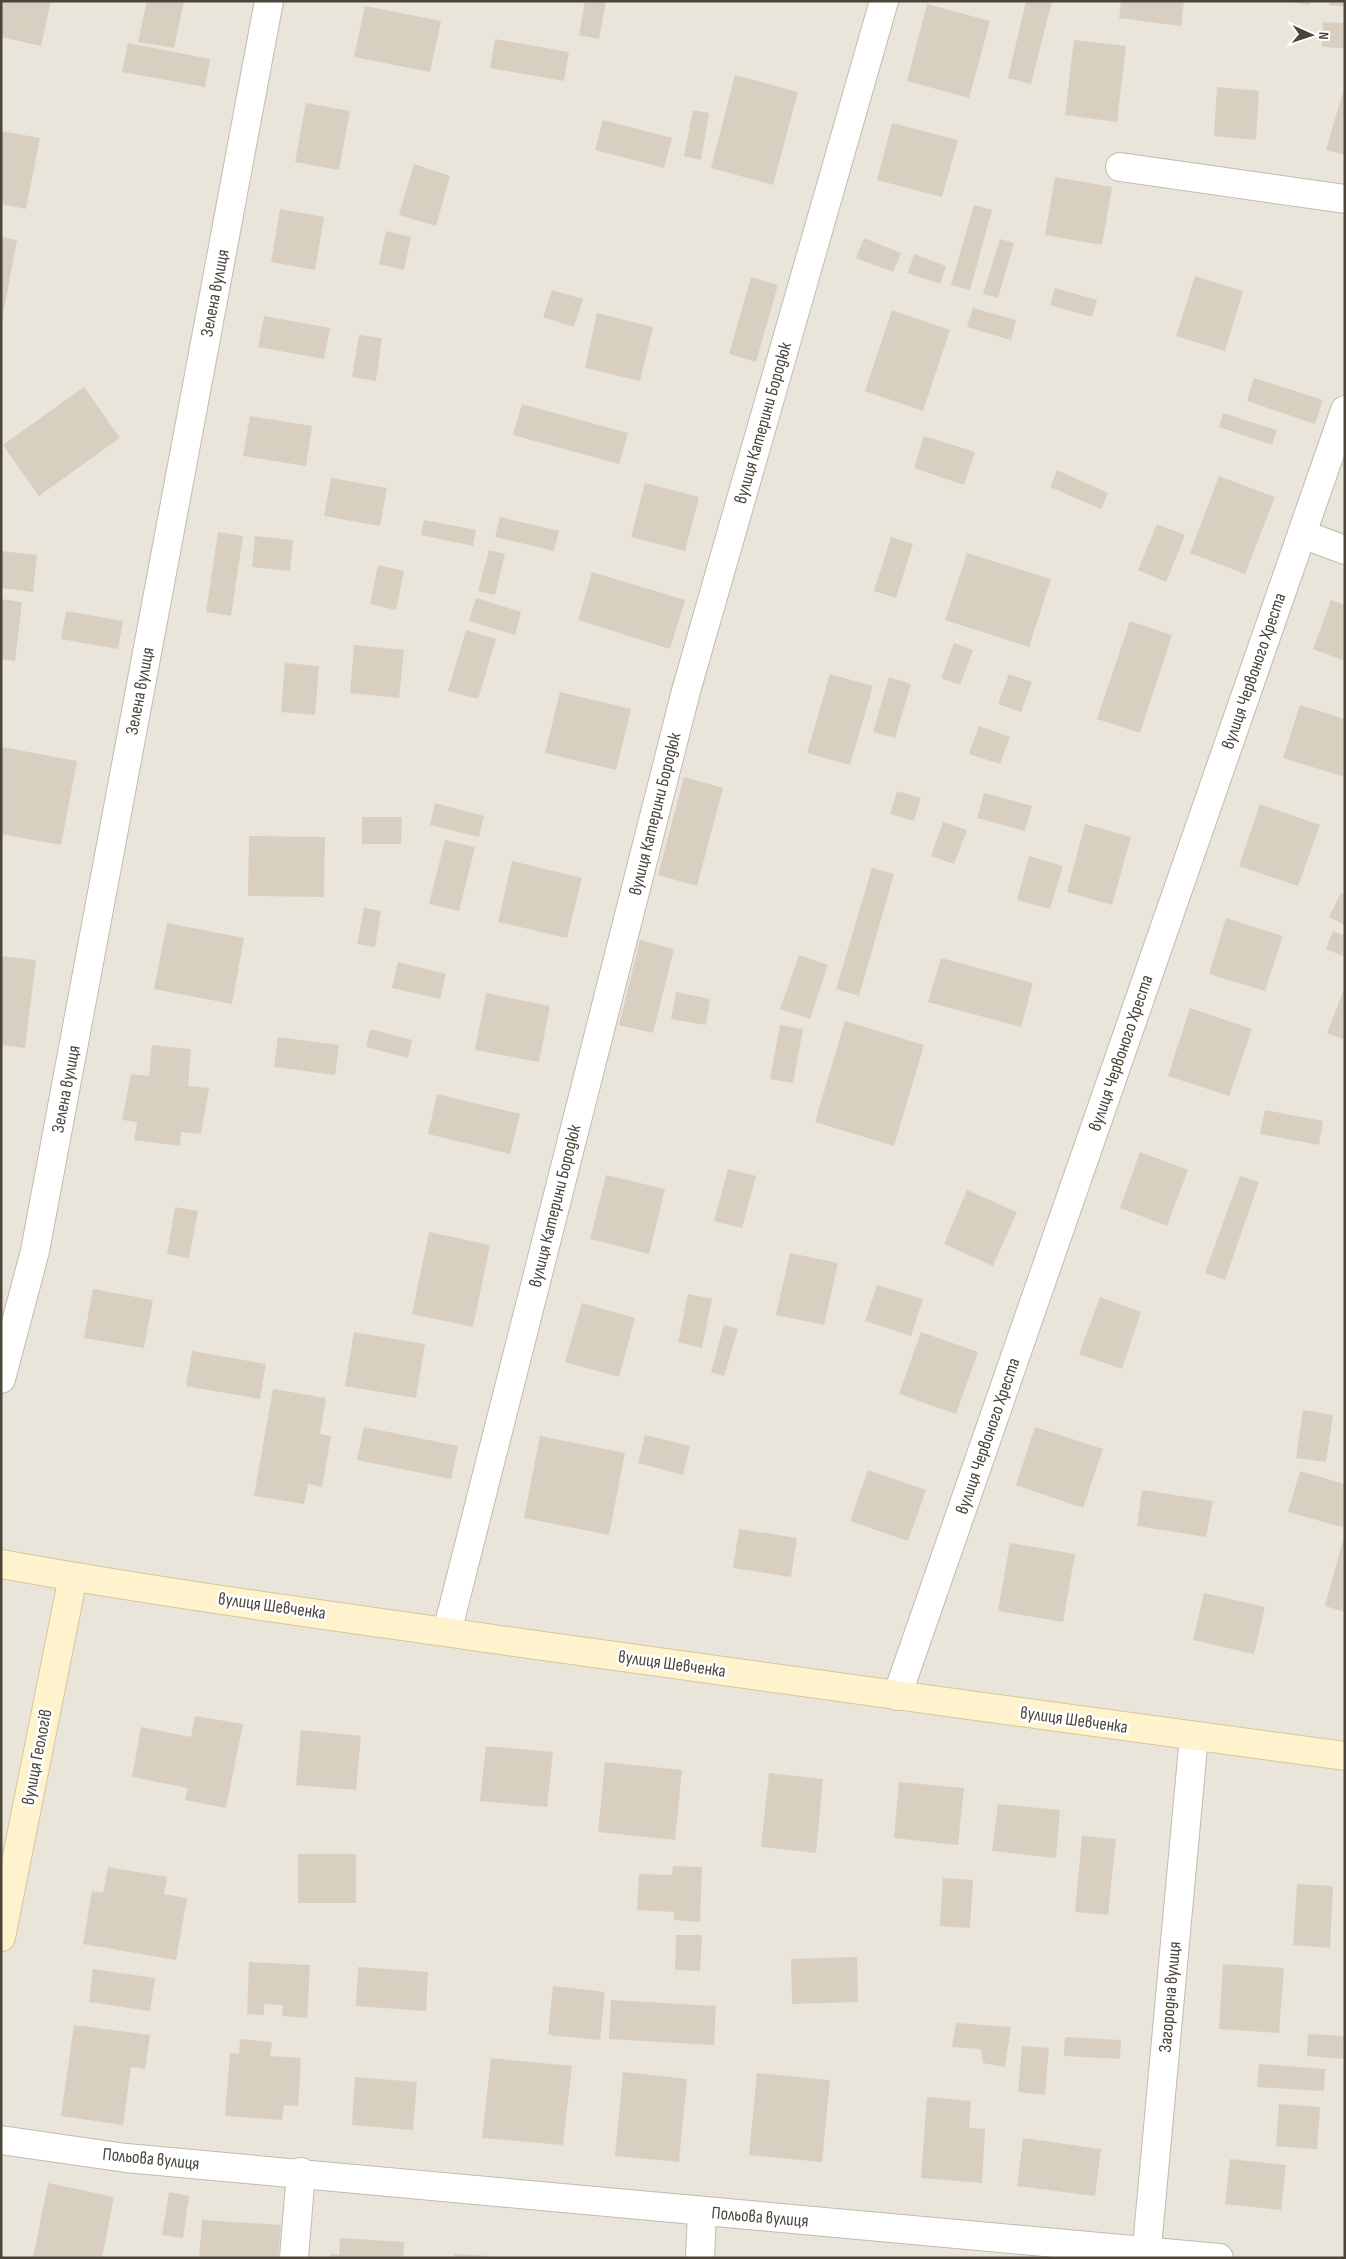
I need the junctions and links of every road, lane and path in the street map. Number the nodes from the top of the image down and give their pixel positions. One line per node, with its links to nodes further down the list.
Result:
1 (269, 1): 8 (street, Зелена вулиця)
2 (884, 1): 11 (street, вулиця Катерини Бородюк)
3 (1120, 167): 4 (street)
4 (1345, 199)
5 (1345, 410): 6 (street, вулиця Червоного Хреста)
6 (1302, 534): 7 (street); 12 (street, вулиця Червоного Хреста)
7 (1345, 550)
8 (1, 1379)
9 (1, 1564): 10 (street, вулиця Шевченка)
10 (73, 1577): 11 (street, вулиця Шевченка); 15 (street, вулиця Геологів)
11 (447, 1632): 12 (street, вулиця Шевченка)
12 (897, 1696): 13 (street, вулиця Шевченка)
13 (1194, 1736): 14 (street, вулиця Шевченка); 19 (street, Загородна вулиця)
14 (1345, 1756)
15 (1, 1937)
16 (1, 2140): 17 (street, Польова вулиця)
17 (301, 2172): 18 (street, Польова вулиця); 20 (street)
18 (702, 2212): 19 (street, Польова вулиця); 21 (street)
19 (1146, 2254): 22 (street, Польова вулиця)
20 (294, 2258)
21 (700, 2258)
22 (1219, 2258)

